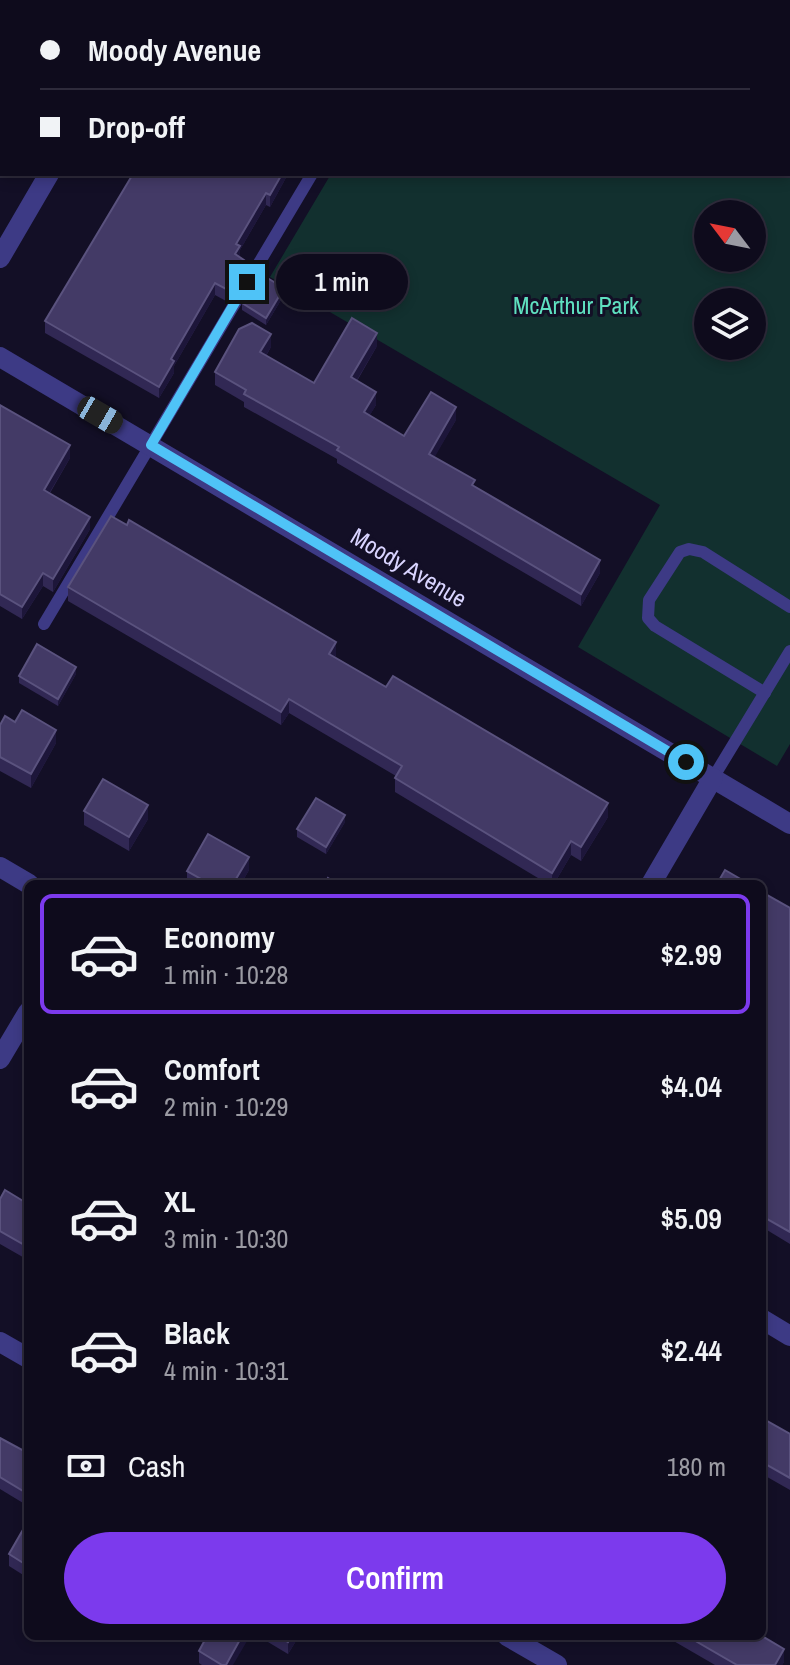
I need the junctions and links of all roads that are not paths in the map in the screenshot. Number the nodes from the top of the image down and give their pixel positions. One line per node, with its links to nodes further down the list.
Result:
1 (48, 176): 3 (street)
2 (311, 176): 5 (lane)
3 (0, 258)
4 (0, 357): 5 (street, Moody Avenue)
5 (151, 445): 7 (lane); 10 (street, Moody Avenue)
6 (790, 607): 9 (lane)
7 (44, 624)
8 (790, 651): 9 (lane)
9 (765, 693): 10 (lane)
10 (713, 778): 11 (street, Moody Avenue); 13 (street)
11 (790, 824)
12 (0, 867): 14 (street)
13 (653, 880)
14 (24, 881)
15 (24, 1019): 16 (street)
16 (0, 1059)
17 (766, 1321): 18 (street)
18 (790, 1336)
19 (0, 1342): 20 (street)
20 (24, 1356)
21 (514, 1640): 22 (street)
22 (557, 1665)

